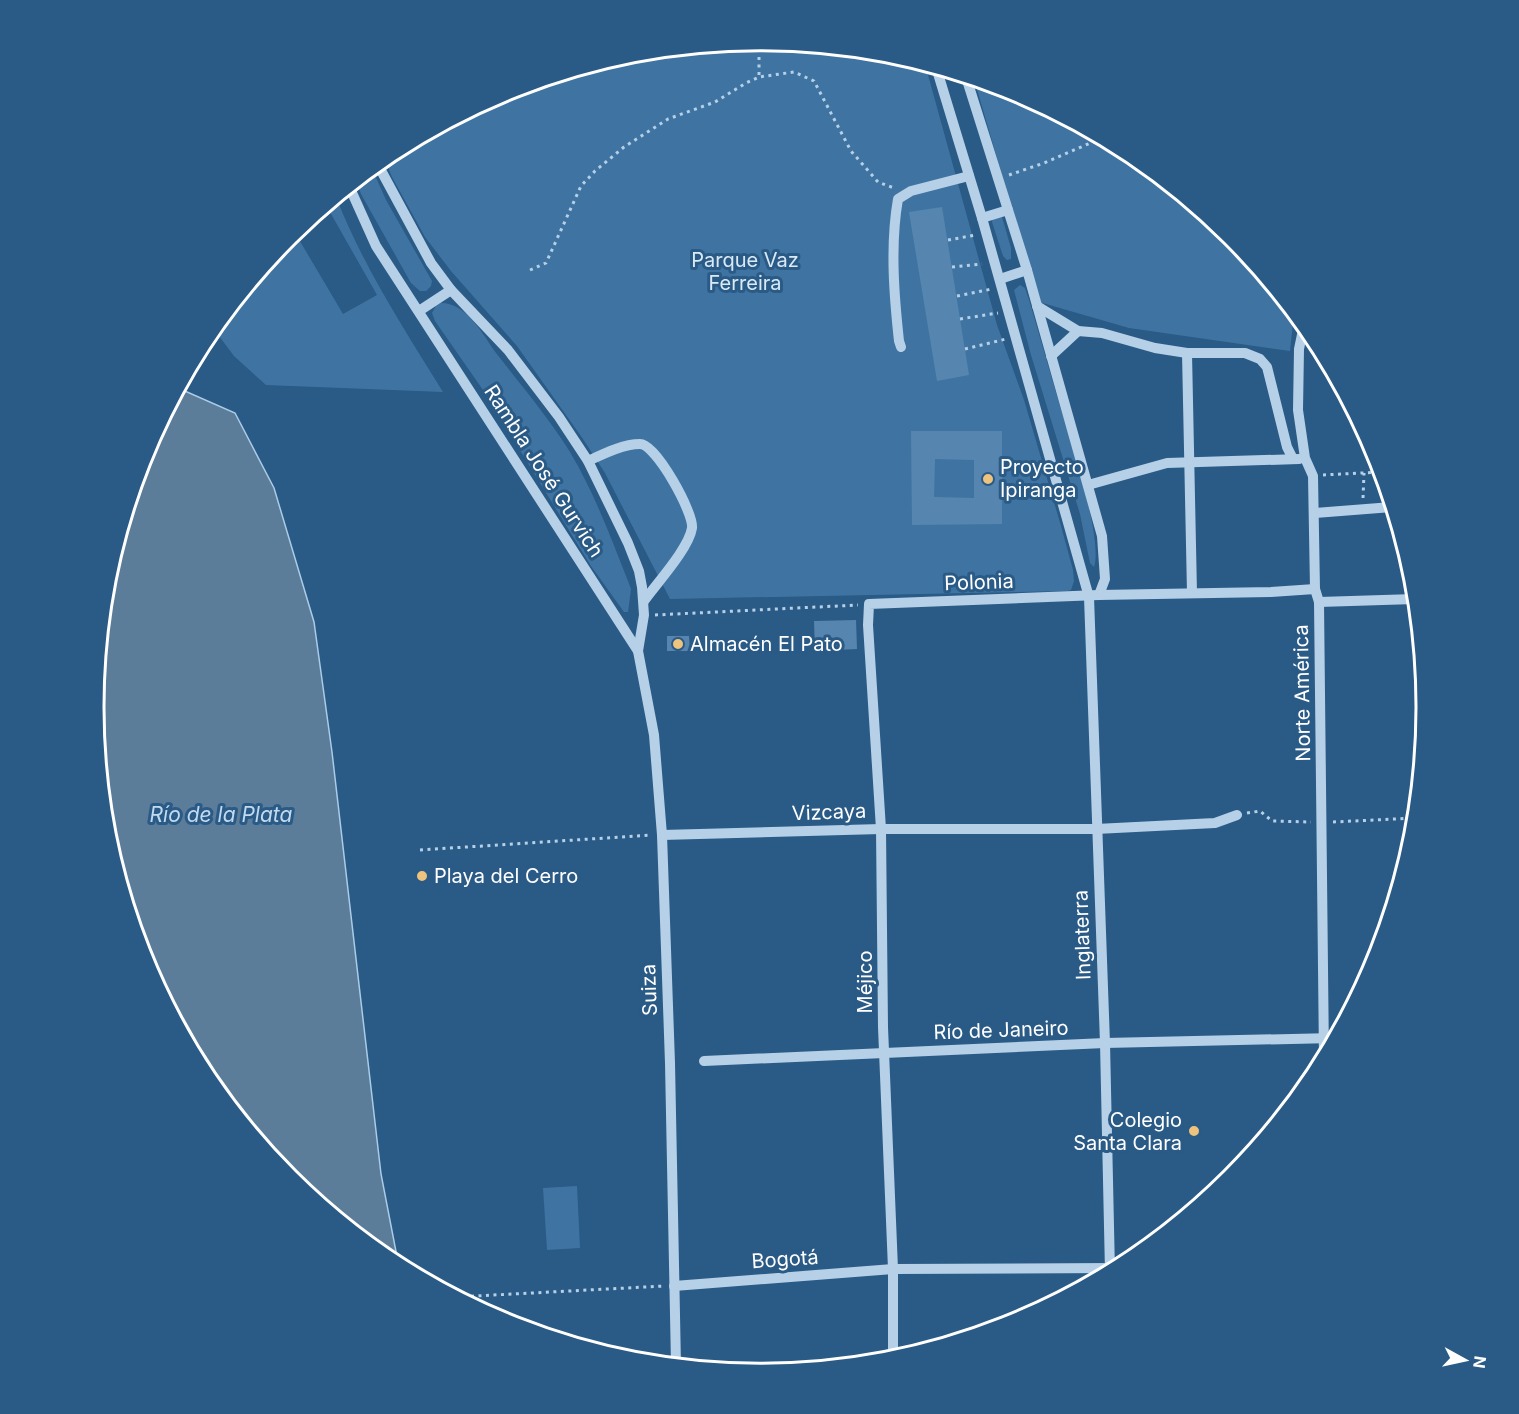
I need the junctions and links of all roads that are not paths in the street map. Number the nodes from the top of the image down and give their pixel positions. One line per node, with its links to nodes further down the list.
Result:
1 (939, 76): 4 (street)
2 (969, 86): 6 (street)
3 (382, 172): 10 (street, Rambla José Gurvich)
4 (969, 176): 7 (street); 15 (street)
5 (352, 193): 12 (street, Rambla José Gurvich)
6 (1008, 210): 7 (street); 8 (street)
7 (982, 218): 9 (street)
8 (1027, 270): 9 (street); 11 (street)
9 (1001, 283): 27 (street)
10 (451, 290): 12 (street); 20 (street, Rambla José Gurvich)
11 (1037, 306): 13 (street); 17 (street)
12 (419, 311): 33 (street, Rambla José Gurvich)
13 (1078, 331): 16 (street); 17 (street)
14 (1302, 338): 18 (street, Norte América)
15 (901, 347)
16 (1187, 353): 19 (street); 21 (street)
17 (1051, 356): 22 (street)
18 (1305, 458): 19 (street); 24 (street, Norte América)
19 (1293, 459): 21 (street)
20 (588, 461): 29 (street, Rambla José Gurvich); 29 (street)
21 (1189, 461): 22 (street); 26 (street)
22 (1088, 485): 27 (street)
23 (1384, 508): 24 (street)
24 (1315, 513): 25 (street, Norte América)
25 (1315, 589): 26 (street, Polonia); 30 (street, Norte América)
26 (1192, 593): 27 (street, Polonia)
27 (1094, 596): 31 (street, Polonia); 36 (street, Inglaterra)
28 (1406, 599): 30 (street)
29 (644, 601): 32 (street, Rambla José Gurvich)
30 (1319, 602): 38 (street, Norte América)
31 (869, 604): 35 (street, Méjico)
32 (644, 615): 33 (street, Suiza)
33 (638, 651): 37 (street, Suiza)
34 (1238, 815): 36 (street, Vizcaya)
35 (881, 829): 36 (street, Vizcaya); 37 (street, Vizcaya); 41 (street, Méjico)
36 (1096, 829): 40 (street, Inglaterra)
37 (662, 835): 46 (street, Suiza)
38 (1329, 1033)
39 (1325, 1039): 40 (street, Río de Janeiro)
40 (1105, 1043): 41 (street, Río de Janeiro); 43 (street, Inglaterra)
41 (884, 1052): 42 (street, Río de Janeiro); 44 (street, Méjico)
42 (704, 1061)
43 (1113, 1259)
44 (893, 1269): 45 (street, Bogotá); 46 (street, Bogotá); 47 (street, Méjico)
45 (1097, 1269)
46 (674, 1286): 48 (street, Suiza)
47 (893, 1349)
48 (676, 1357)

